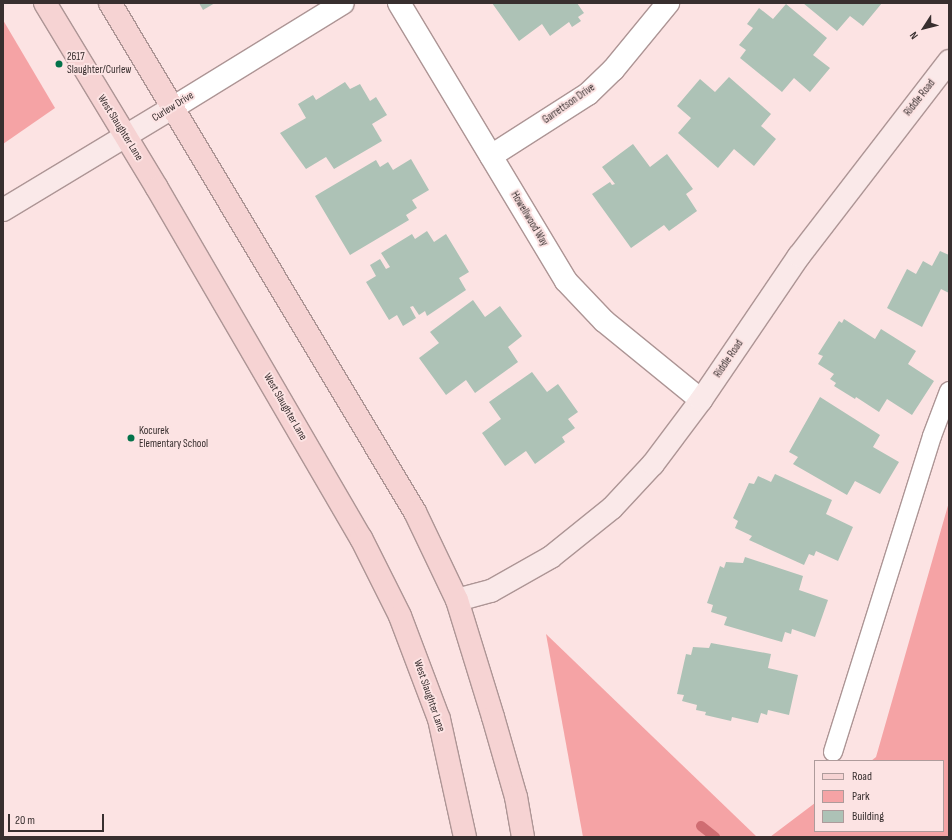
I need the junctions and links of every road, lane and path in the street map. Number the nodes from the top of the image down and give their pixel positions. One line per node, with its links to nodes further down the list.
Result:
1 (45, 3): 8 (main road, West Slaughter Lane)
2 (110, 3): 7 (main road)
3 (342, 3): 7 (street, Curlew Drive)
4 (399, 3): 9 (street, Howellwood Way)
5 (668, 3): 9 (street, Garrettson Drive)
6 (949, 61): 12 (street, Riddle Road)
7 (174, 107): 8 (street, Curlew Drive); 13 (main road)
8 (126, 137): 10 (street, Curlew Drive); 15 (main road, West Slaughter Lane)
9 (491, 156): 12 (street, Howellwood Way)
10 (3, 210)
11 (949, 391): 14 (lane)
12 (701, 400): 13 (street, Riddle Road)
13 (457, 600): 16 (main road)
14 (833, 752)
15 (465, 837)
16 (524, 837)

